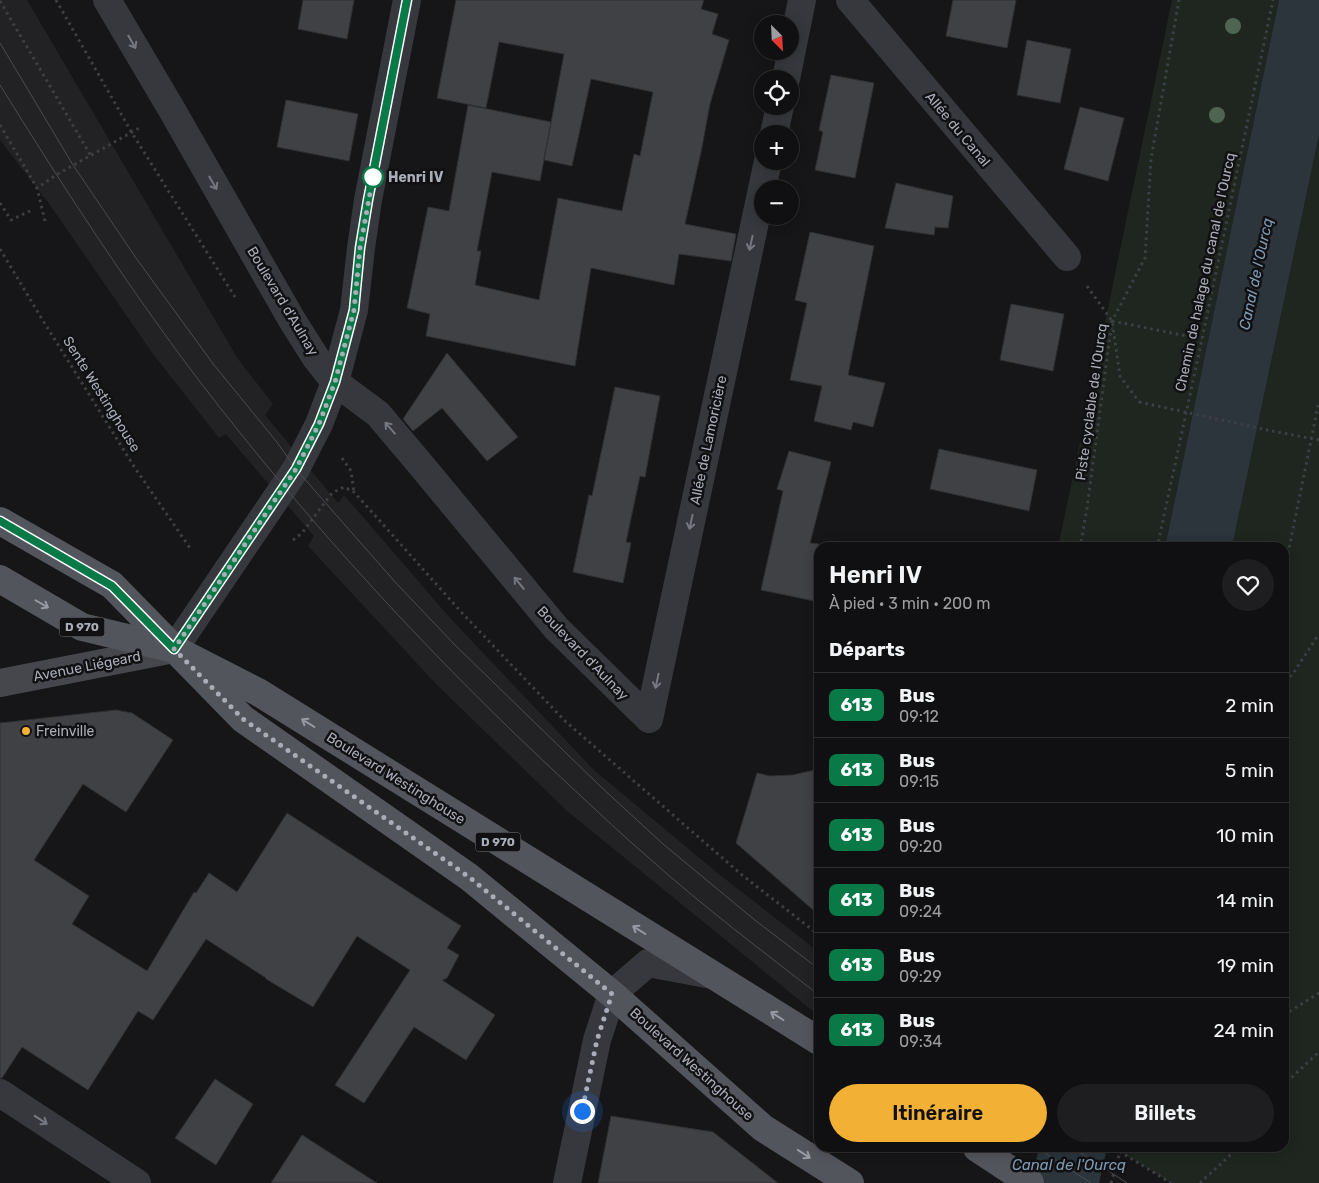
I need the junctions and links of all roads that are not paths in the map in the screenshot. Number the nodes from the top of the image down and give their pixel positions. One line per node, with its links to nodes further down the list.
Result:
1 (107, 0): 8 (street, Boulevard d'Aulnay, one-way to 8)
2 (407, 0): 8 (street)
3 (802, 0): 5 (street)
4 (850, 0): 7 (street, Allée du Canal)
5 (788, 70)
6 (766, 170): 13 (street, Allée de Lamoricière, one-way to 13)
7 (1067, 257)
8 (335, 382): 11 (street); 13 (street, Boulevard d'Aulnay, one-way to 8)
9 (0, 522): 11 (main road, Boulevard Westinghouse / D 970)
10 (0, 579): 11 (main road, Boulevard Westinghouse / D 970, one-way to 11)
11 (174, 649): 12 (street, Avenue Liégeard); 14 (main road, Boulevard Westinghouse / D 970, one-way to 11); 15 (main road, Boulevard Westinghouse / D 970)
12 (0, 682)
13 (649, 719)
14 (712, 975): 15 (street); 16 (main road, Boulevard Westinghouse / D 970, one-way to 14)
15 (612, 994): 20 (street); 21 (main road, Boulevard Westinghouse / D 970, one-way to 21)
16 (814, 1039)
17 (0, 1093): 19 (street, one-way to 19)
18 (983, 1152): 22 (main road, bridge)
19 (137, 1183)
20 (567, 1183)
21 (850, 1183)
22 (1030, 1183)

